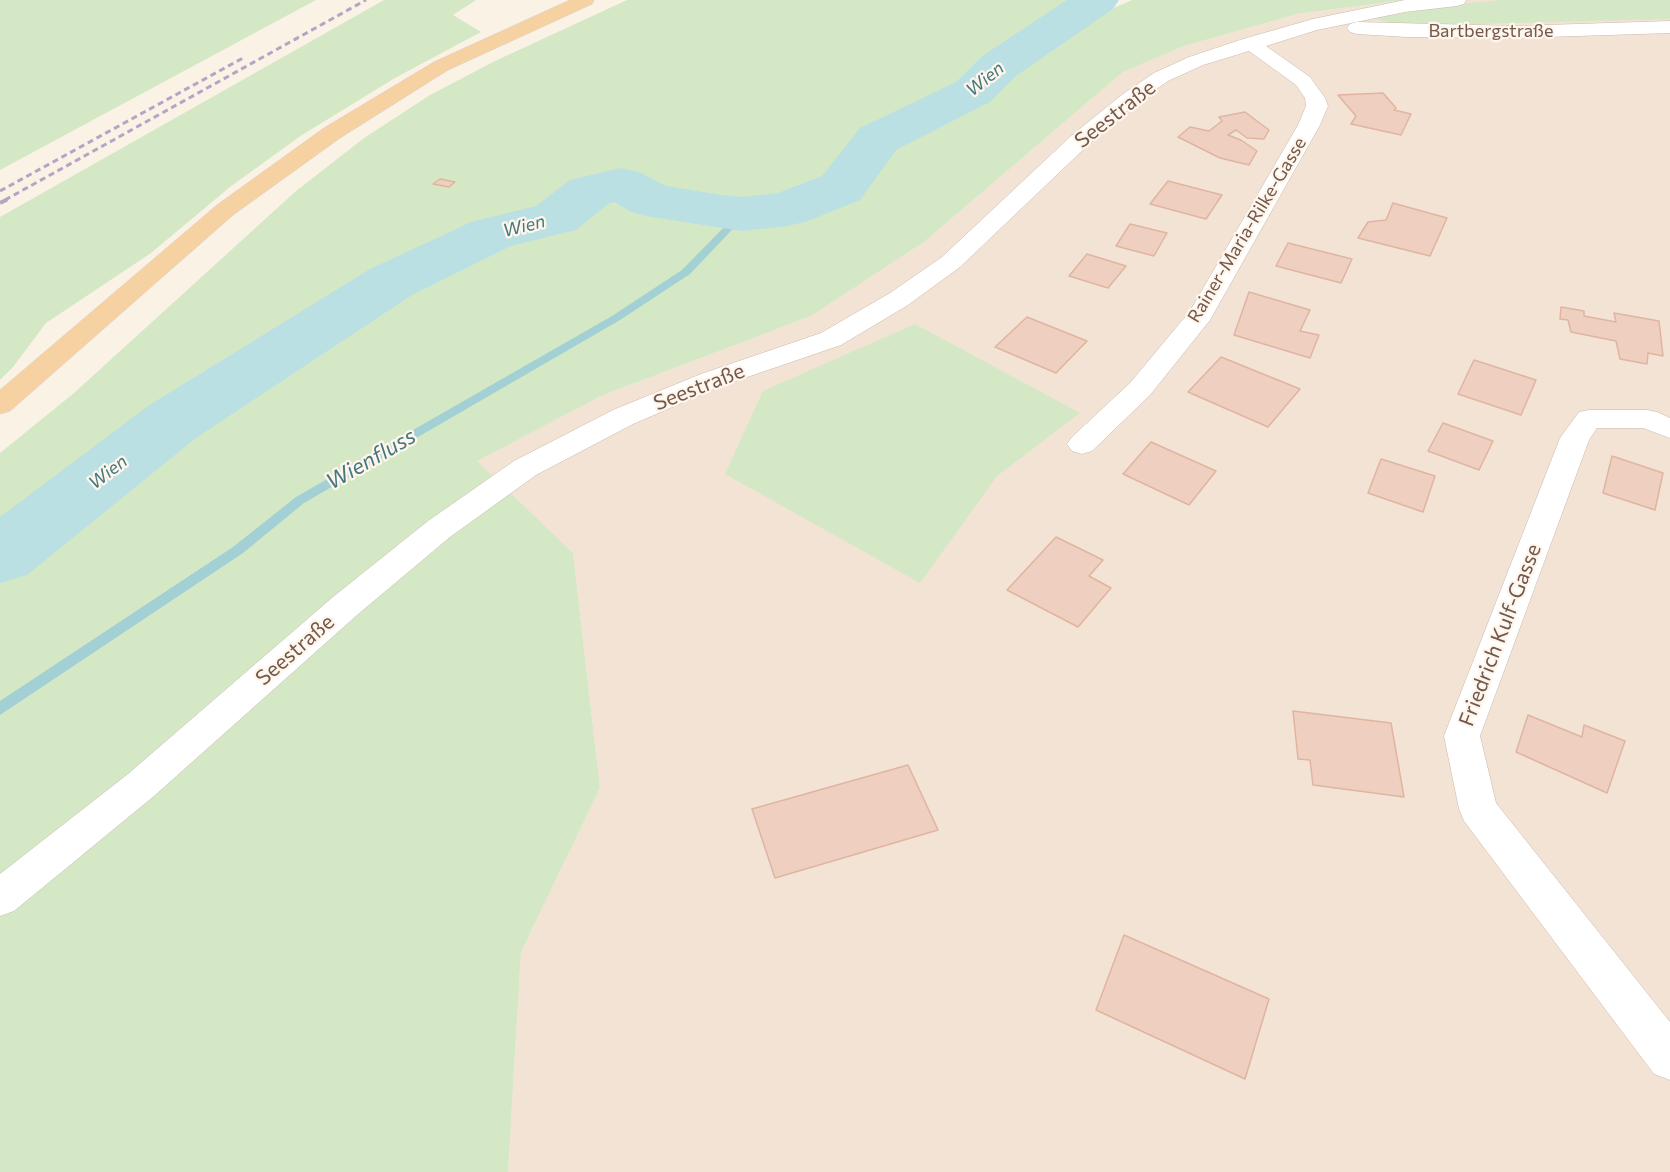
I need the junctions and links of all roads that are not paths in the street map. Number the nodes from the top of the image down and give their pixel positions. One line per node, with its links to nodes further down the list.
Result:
1 (585, 0): 6 (main road)
2 (1457, 0): 3 (street, Seestraße)
3 (1313, 25): 4 (street, Bartbergstraße); 5 (street, Seestraße)
4 (1670, 27)
5 (1250, 43): 8 (street, Rainer-Maria-Rilke-Gasse); 9 (street, Seestraße)
6 (0, 405)
7 (1670, 429): 10 (street, Friedrich Kulf-Gasse)
8 (1082, 444)
9 (0, 898)
10 (1670, 1058)

